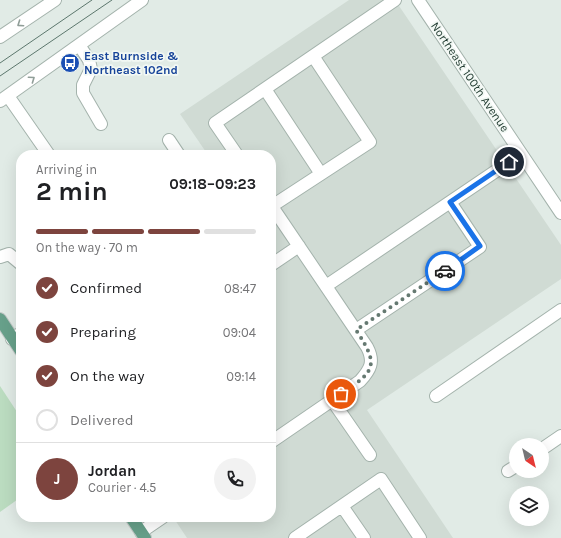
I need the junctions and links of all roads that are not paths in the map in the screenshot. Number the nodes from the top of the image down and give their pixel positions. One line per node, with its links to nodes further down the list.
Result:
1 (55, 0): 5 (street, one-way to 5)
2 (142, 0): 6 (street)
3 (395, 0): 7 (street)
4 (418, 0): 15 (street, Northeast 100th Avenue)
5 (0, 38)
6 (80, 45): 9 (street, one-way to 6); 10 (street)
7 (313, 56): 8 (street); 16 (street)
8 (265, 89): 14 (street); 16 (street)
9 (4, 98): 12 (street)
10 (102, 124)
11 (169, 140): 13 (street)
12 (45, 150)
13 (176, 150)
14 (234, 150)
15 (521, 154): 17 (street); 20 (street, Northeast 100th Avenue)
16 (321, 174): 18 (street)
17 (450, 202): 25 (street); 28 (street)
18 (276, 203)
19 (276, 213): 21 (street)
20 (561, 214)
21 (298, 246): 24 (street); 25 (street)
22 (0, 257): 23 (street)
23 (16, 260)
24 (276, 261)
25 (326, 286): 28 (street)
26 (561, 310): 30 (street)
27 (0, 319): 29 (main road)
28 (356, 330): 31 (street)
29 (16, 335)
30 (436, 396)
31 (332, 400): 33 (street); 35 (street)
32 (561, 436): 34 (street)
33 (276, 439)
34 (549, 444)
35 (370, 454)
36 (342, 506): 40 (street); 41 (street); 42 (street)
37 (134, 522): 39 (main road)
38 (157, 522): 39 (street)
39 (143, 535)
40 (303, 536)
41 (364, 538)
42 (420, 538)

